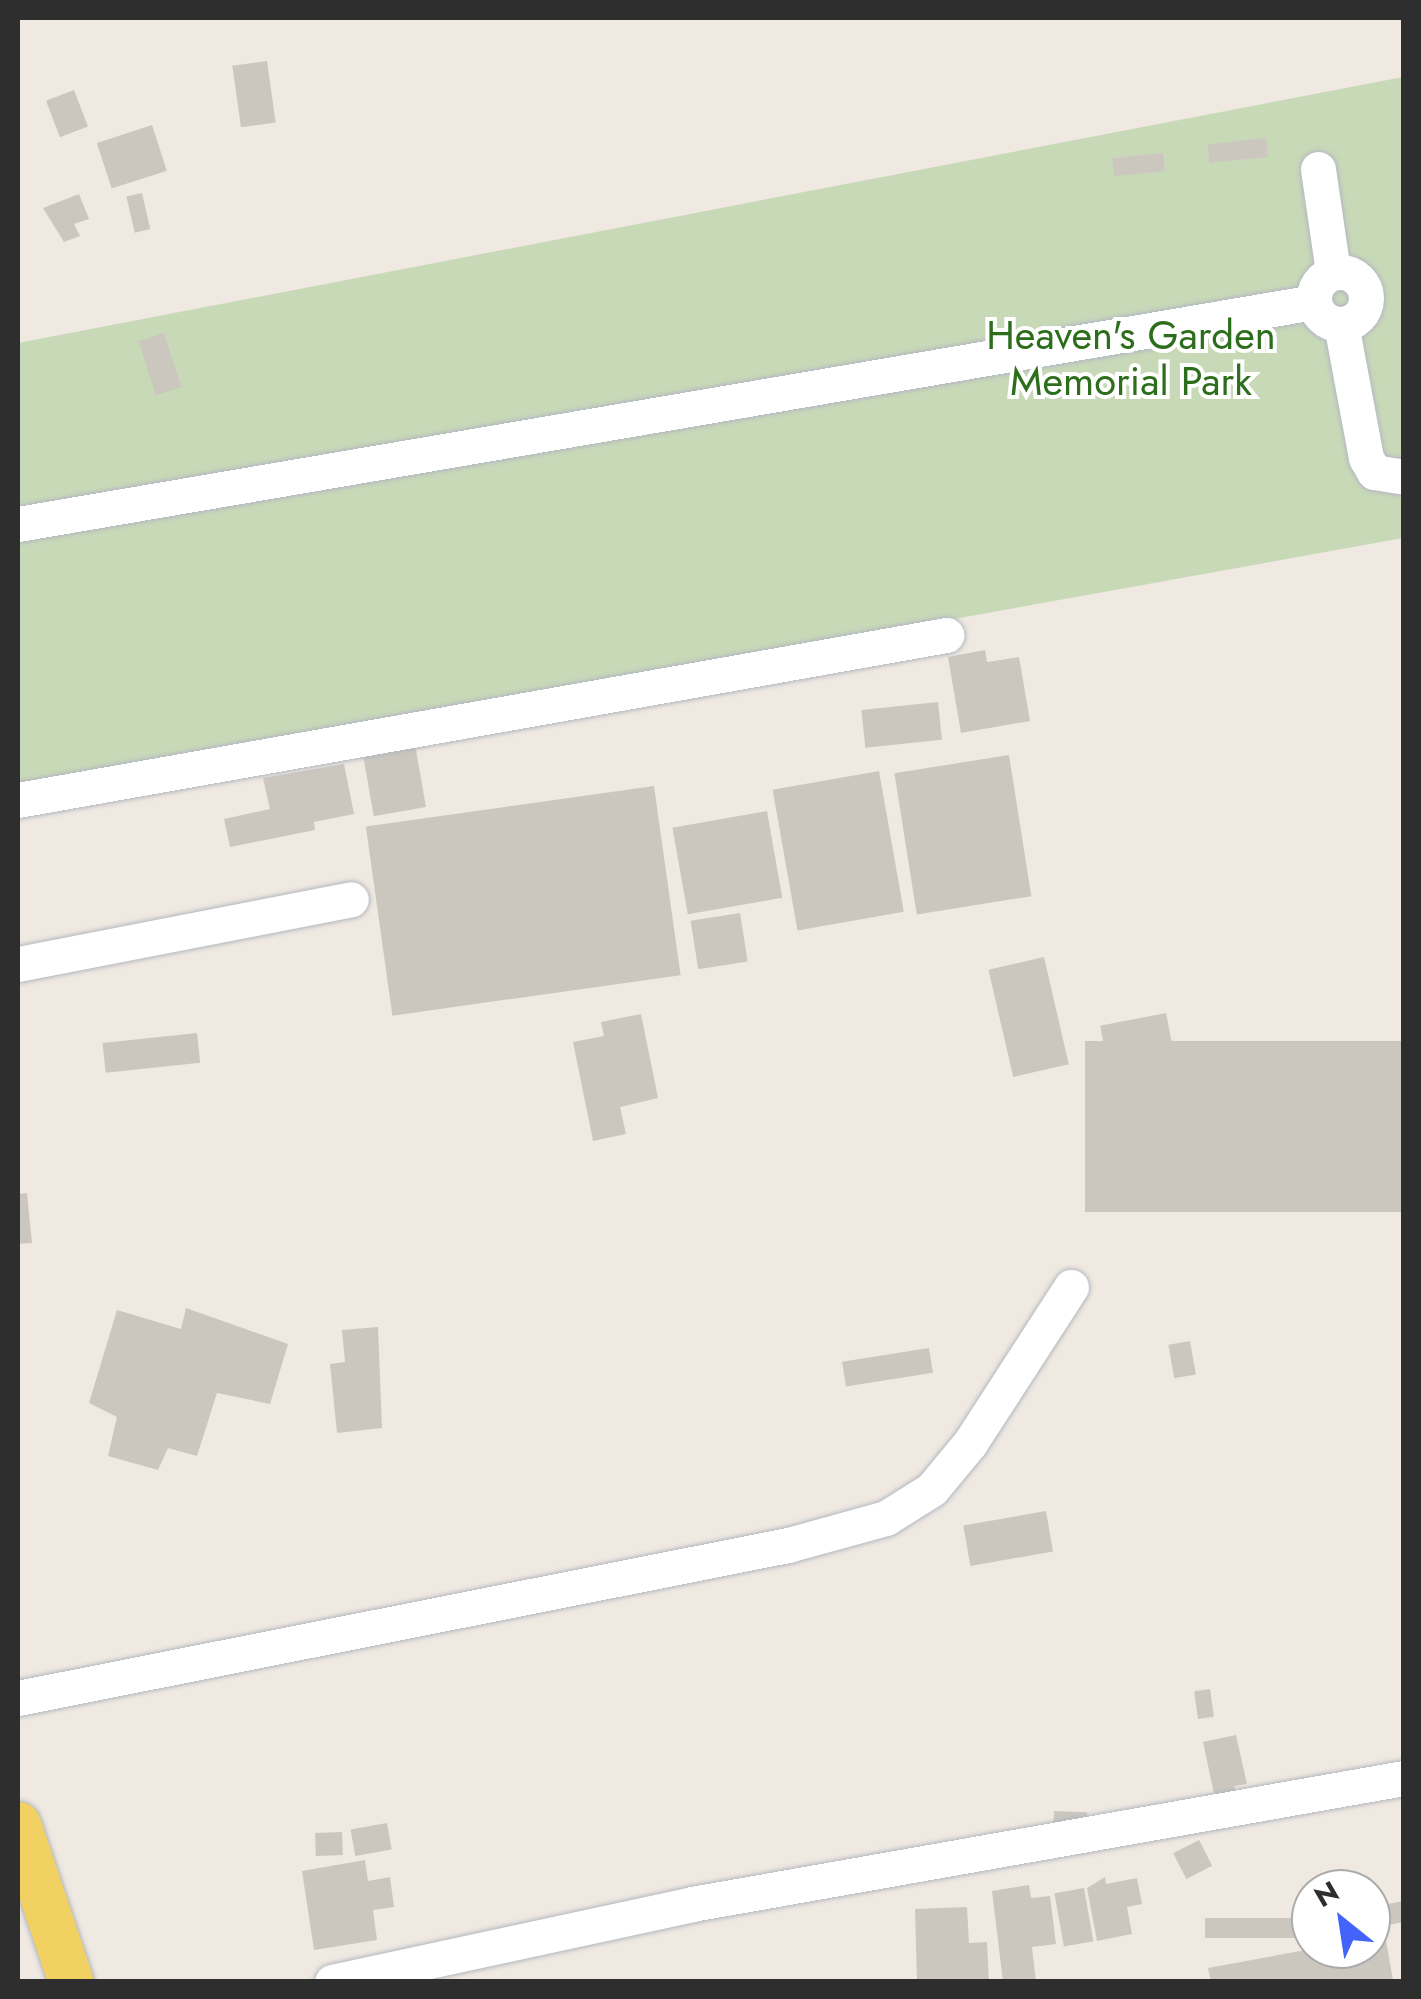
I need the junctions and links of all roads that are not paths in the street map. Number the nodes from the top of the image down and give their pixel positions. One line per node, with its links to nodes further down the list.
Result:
1 (1318, 169): 2 (street)
2 (1329, 299): 3 (street); 4 (street)
3 (1404, 477)
4 (18, 524)
5 (946, 635): 6 (street)
6 (18, 800)
7 (351, 899): 8 (street)
8 (18, 964)
9 (1072, 1287): 10 (street)
10 (18, 1698)
11 (1404, 1778): 14 (street)
12 (18, 1824): 13 (main road)
13 (72, 1982)
14 (332, 1982)

